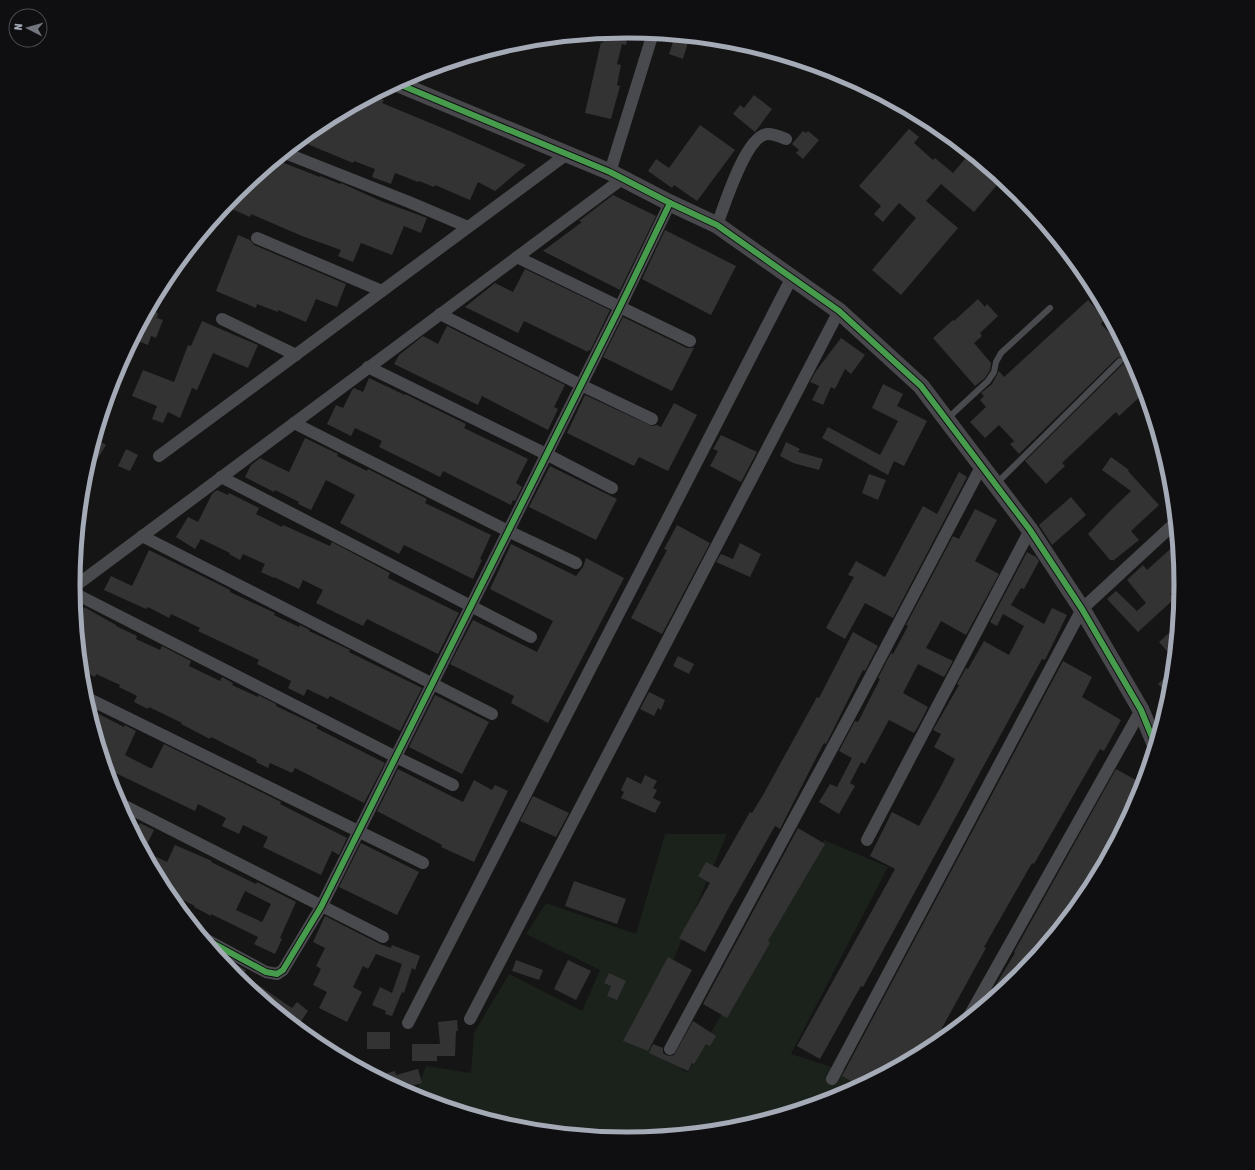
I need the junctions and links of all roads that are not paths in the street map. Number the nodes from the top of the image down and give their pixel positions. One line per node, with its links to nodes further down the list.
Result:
1 (652, 39): 6 (street)
2 (403, 87): 5 (street)
3 (786, 139): 8 (street)
4 (291, 154): 9 (street)
5 (567, 154): 6 (street); 9 (street)
6 (616, 176): 7 (street); 11 (street)
7 (670, 203): 8 (street); 14 (street)
8 (717, 225): 12 (street)
9 (468, 227): 13 (street)
10 (256, 238): 13 (street)
11 (517, 257): 14 (street); 17 (street)
12 (792, 277): 16 (street); 59 (street)
13 (382, 291): 20 (street)
14 (620, 307): 19 (street); 23 (street)
15 (1050, 308): 25 (lane)
16 (839, 311): 25 (street); 58 (street)
17 (440, 314): 22 (street); 23 (street)
18 (222, 319): 20 (street)
19 (690, 341)
20 (296, 354): 28 (street)
21 (1120, 361): 31 (lane)
22 (368, 367): 26 (street); 27 (street)
23 (581, 385): 24 (street); 27 (street)
24 (652, 418)
25 (946, 419): 29 (street)
26 (294, 423): 30 (street); 35 (street)
27 (546, 454): 32 (street); 35 (street)
28 (159, 456)
29 (981, 467): 31 (street); 60 (street)
30 (221, 477): 36 (street); 40 (street)
31 (995, 485): 34 (street)
32 (612, 488)
33 (1171, 527): 41 (street)
34 (1030, 530): 41 (street); 52 (street)
35 (508, 531): 37 (street); 40 (street)
36 (142, 536): 38 (street); 43 (street)
37 (576, 563)
38 (80, 581)
39 (81, 596): 48 (street)
40 (471, 606): 42 (street); 43 (street)
41 (1082, 609): 45 (street); 61 (street)
42 (531, 637)
43 (431, 685): 46 (street); 48 (street)
44 (93, 701): 51 (street)
45 (1142, 710): 47 (street); 57 (street)
46 (492, 714)
47 (1153, 737)
48 (396, 757): 49 (street); 51 (street)
49 (453, 785)
50 (128, 808): 54 (street)
51 (358, 832): 53 (street); 54 (street)
52 (867, 840)
53 (423, 863)
54 (321, 907): 55 (street); 56 (street)
55 (382, 937)
56 (215, 944)
57 (972, 1009)
58 (470, 1018)
59 (408, 1023)
60 (670, 1049)
61 (832, 1079)

